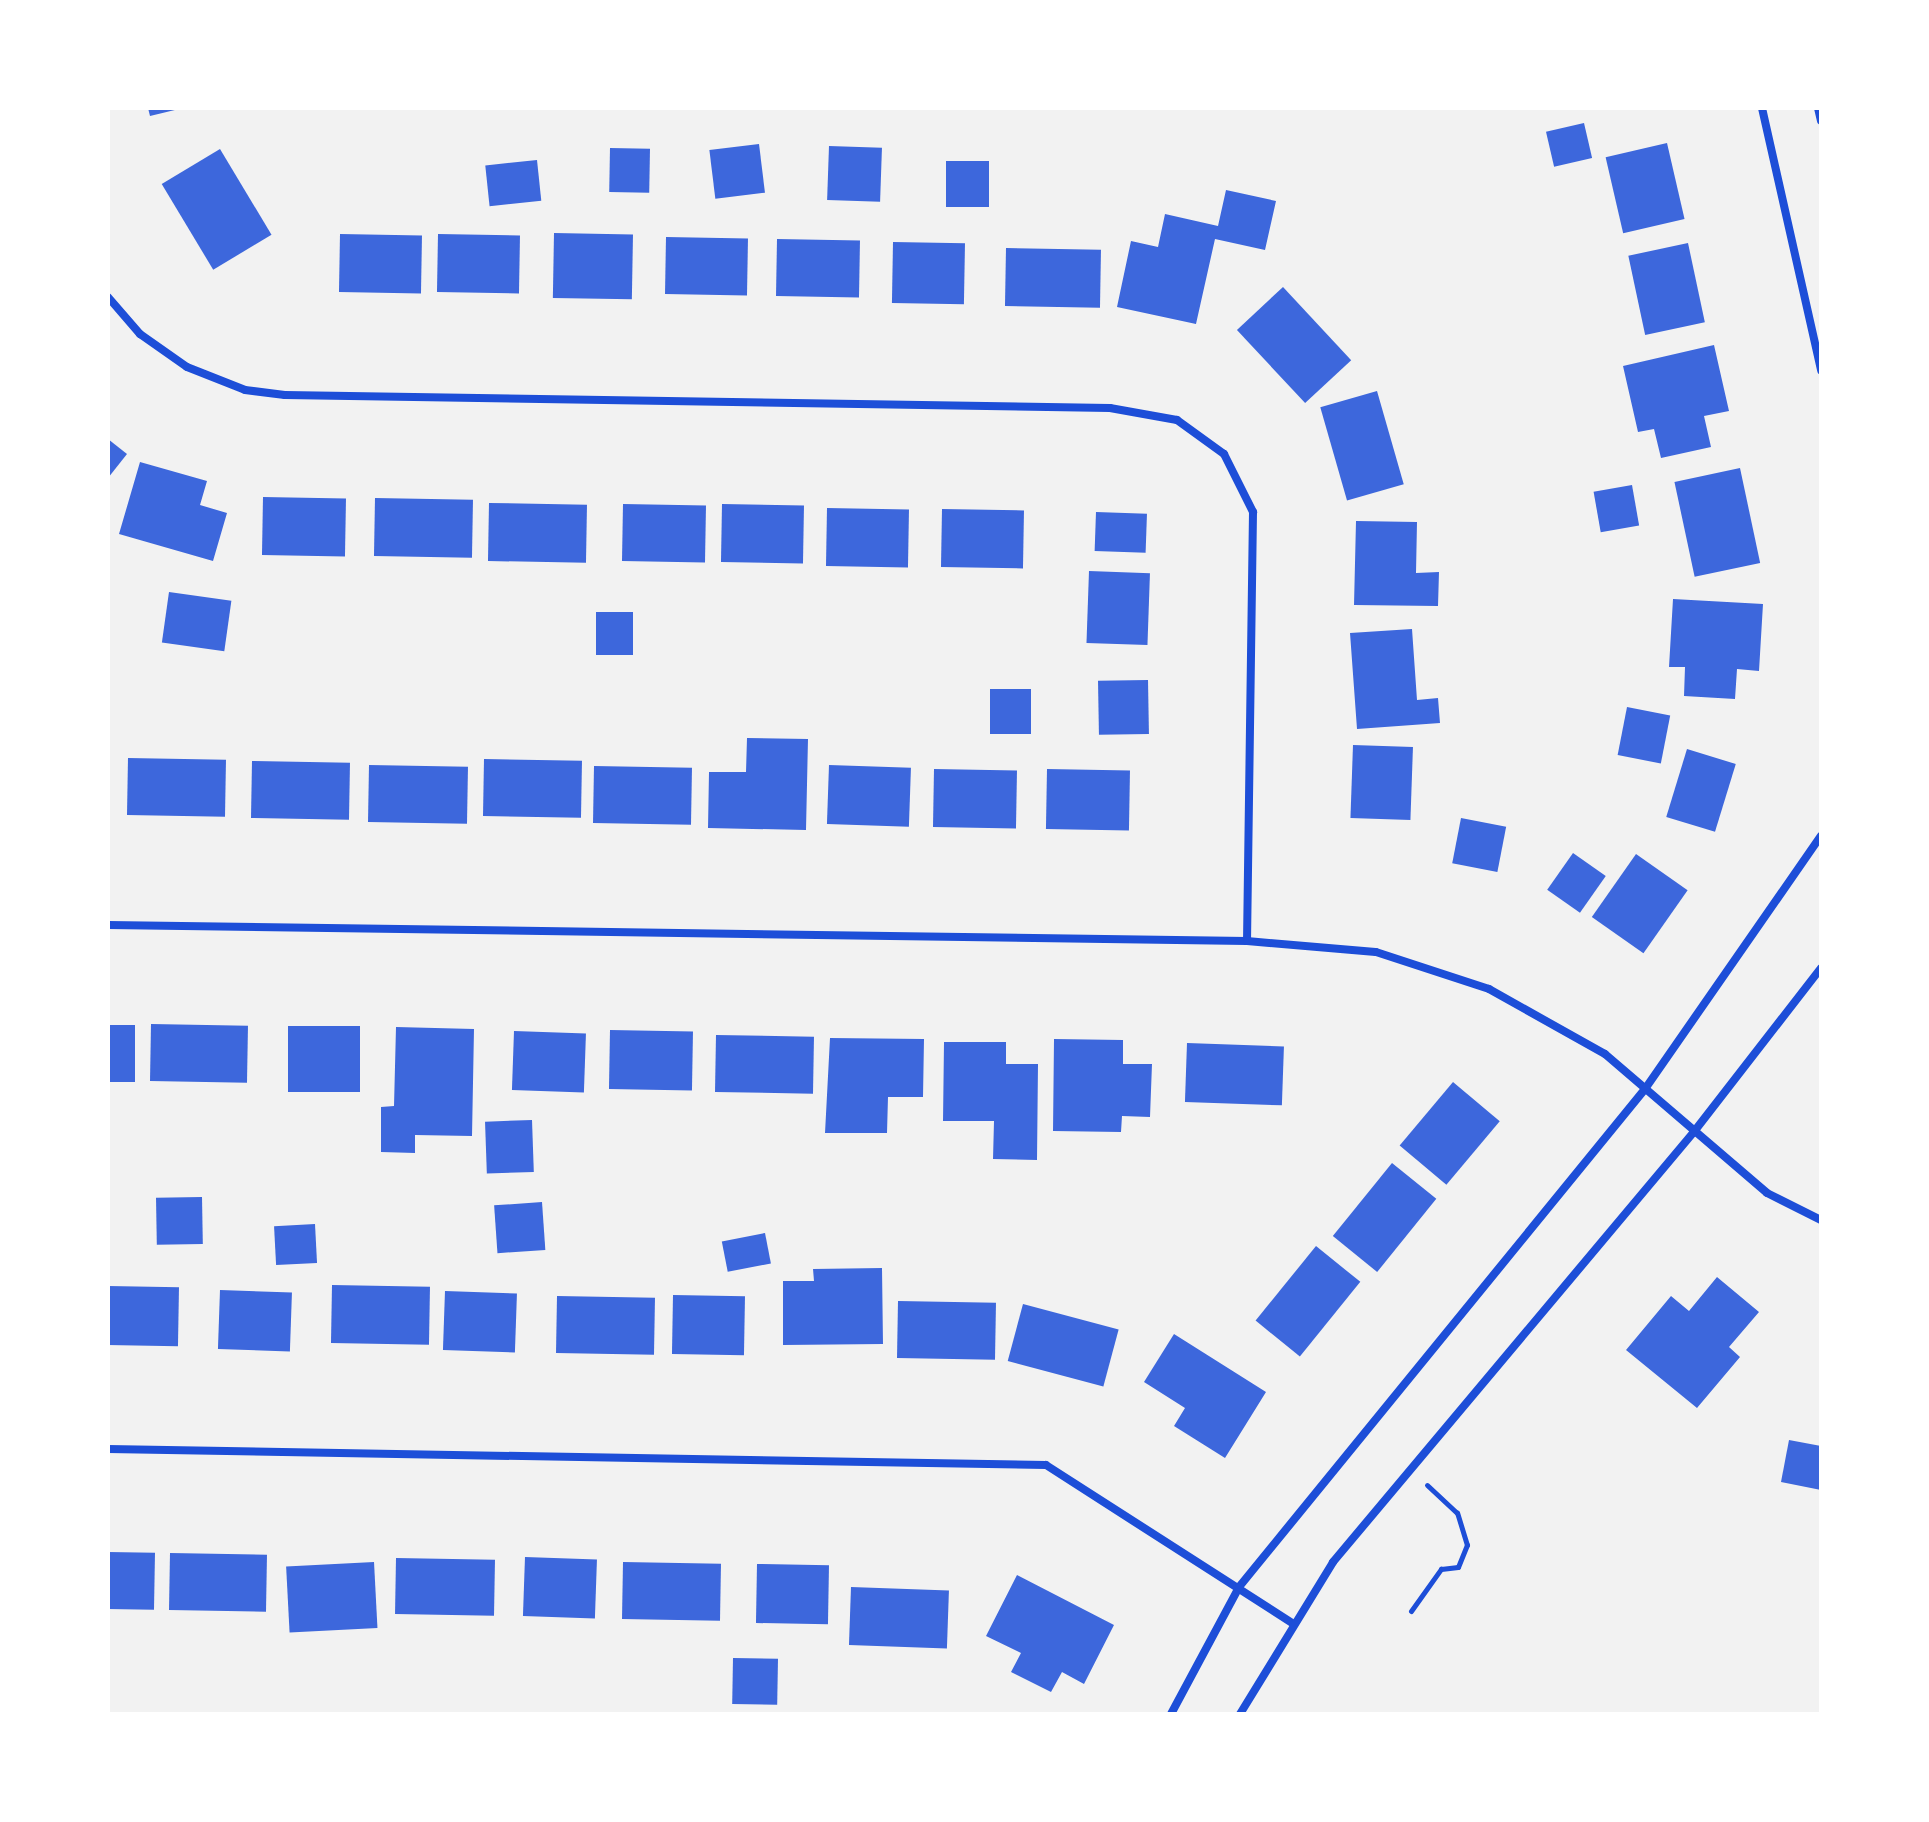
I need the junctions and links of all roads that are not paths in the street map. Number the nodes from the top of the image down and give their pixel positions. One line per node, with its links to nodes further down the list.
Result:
1 (1762, 108): 5 (street)
2 (1818, 108): 3 (street)
3 (1821, 121)
4 (108, 297): 8 (street)
5 (1821, 370)
6 (1821, 836): 10 (street)
7 (108, 925): 8 (street)
8 (1247, 941): 10 (street)
9 (1821, 968): 11 (street)
10 (1645, 1089): 11 (street); 14 (street)
11 (1693, 1133): 12 (street); 15 (street)
12 (1821, 1220)
13 (108, 1449): 14 (street)
14 (1239, 1587): 15 (street); 16 (street)
15 (1294, 1624): 17 (street)
16 (1171, 1714)
17 (1240, 1714)

